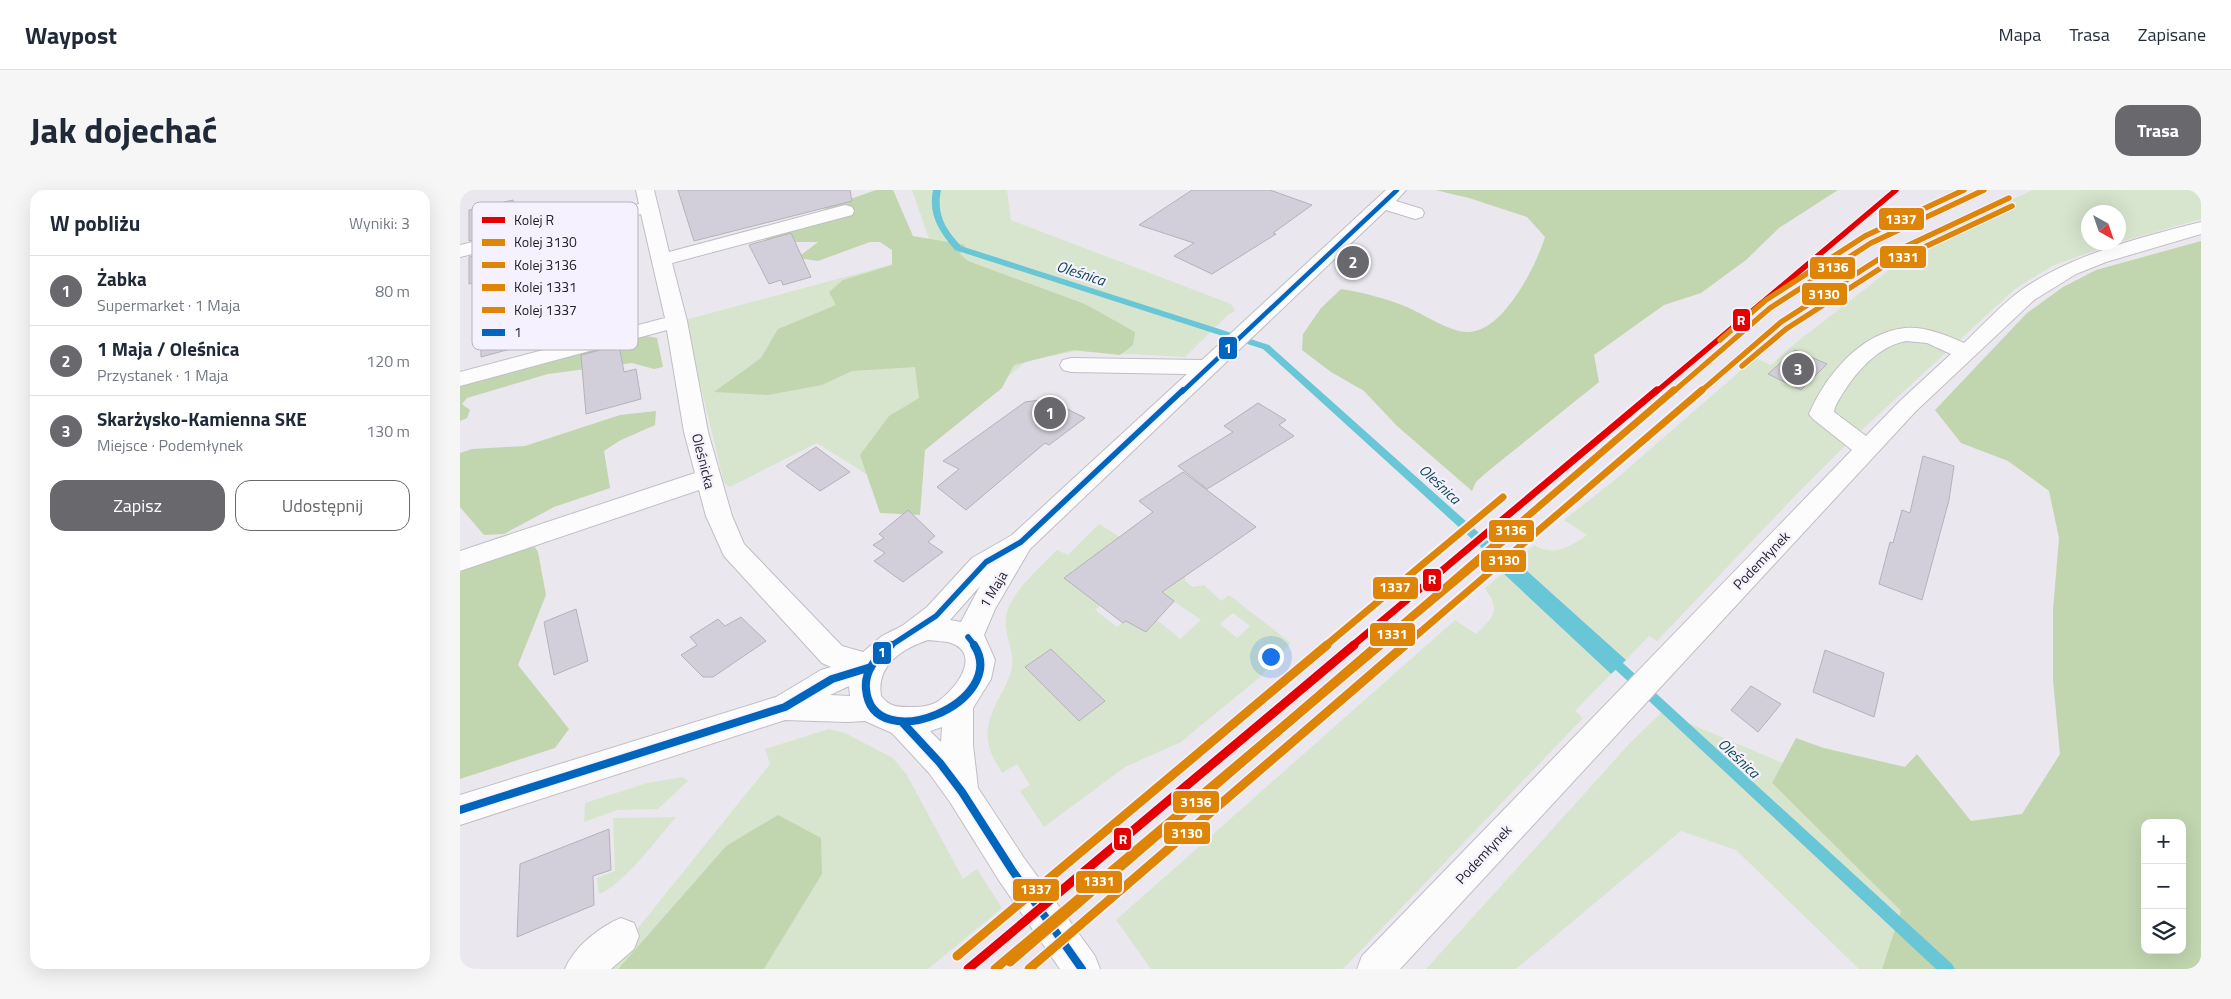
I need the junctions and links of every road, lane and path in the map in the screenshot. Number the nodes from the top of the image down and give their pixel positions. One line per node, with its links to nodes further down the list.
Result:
1 (1397, 190): 4 (street, 1 Maja)
2 (646, 198): 3 (street); 8 (street, Oleśnicka)
3 (632, 202)
4 (1382, 203): 6 (street); 13 (street, 1 Maja)
5 (845, 211): 8 (street)
6 (1415, 213)
7 (2201, 228): 12 (street, Podemłynek)
8 (660, 260): 9 (street, Oleśnicka)
9 (676, 321): 10 (street); 17 (street, Oleśnicka)
10 (638, 331)
11 (568, 350): 15 (street)
12 (1966, 352): 16 (street, Podemłynek); 16 (street)
13 (1214, 361): 14 (street); 18 (street, 1 Maja)
14 (1071, 365)
15 (460, 379)
16 (1867, 449): 32 (street, Podemłynek)
17 (708, 478): 19 (street); 22 (street, Oleśnicka)
18 (1021, 542): 20 (street, 1 Maja); 21 (street, 1 Maja)
19 (460, 561)
20 (913, 633): 21 (street); 22 (street)
21 (968, 637): 23 (street)
22 (871, 667): 24 (street); 25 (street)
23 (958, 704): 26 (street); 27 (street)
24 (785, 707): 25 (street); 28 (street)
25 (871, 707): 26 (street)
26 (902, 722): 27 (street)
27 (962, 792): 31 (street)
28 (460, 810)
29 (621, 936): 30 (street)
30 (583, 969)
31 (1082, 969)
32 (1375, 969)

